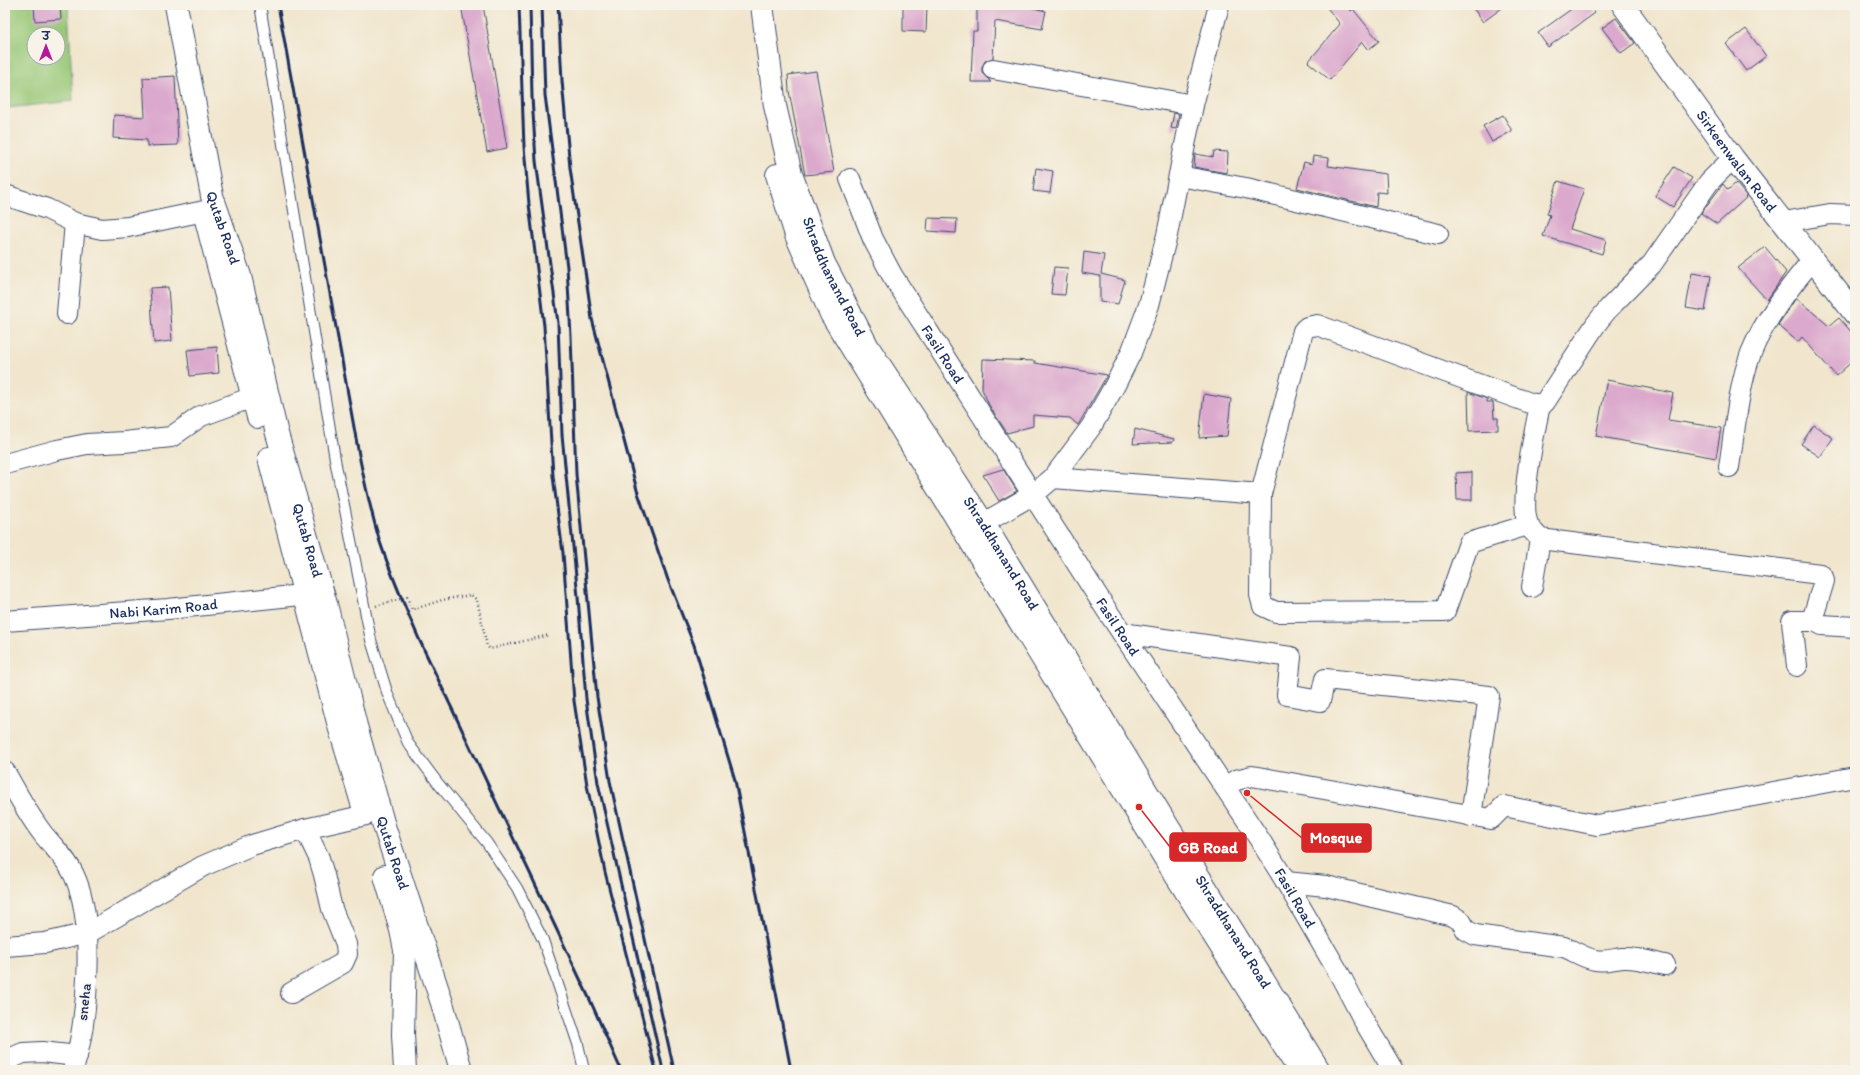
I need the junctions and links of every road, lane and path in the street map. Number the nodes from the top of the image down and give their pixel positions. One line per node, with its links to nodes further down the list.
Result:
1 (161, 5): 14 (street, Qutab Road)
2 (176, 5): 32 (street, Qutab Road)
3 (260, 5): 33 (lane)
4 (748, 5): 29 (street, Shraddhanand Road)
5 (762, 5): 29 (street, Shraddhanand Road)
6 (1219, 5): 9 (street)
7 (1622, 5): 10 (street, Sirkeenwalan Road)
8 (993, 70): 9 (street)
9 (1193, 105): 11 (street)
10 (1733, 158): 16 (street, Sirkeenwalan Road); 23 (street)
11 (1179, 176): 18 (street); 26 (street)
12 (850, 179): 27 (street, Fasil Road)
13 (5, 195): 17 (street)
14 (204, 211): 17 (street); 22 (street, Qutab Road)
15 (1855, 214): 16 (street)
16 (1784, 222): 19 (street, Sirkeenwalan Road)
17 (75, 223): 20 (street)
18 (1438, 234)
19 (1813, 259): 21 (street, Sirkeenwalan Road); 25 (street)
20 (67, 314)
21 (1855, 314)
22 (253, 397): 24 (street); 32 (street, Qutab Road)
23 (1540, 405): 28 (street); 30 (street)
24 (5, 464)
25 (1729, 467)
26 (1053, 478): 27 (street); 28 (street)
27 (1034, 494): 29 (street); 37 (street, Fasil Road)
28 (1261, 494): 30 (street)
29 (975, 529): 40 (street, Shraddhanand Road)
30 (1534, 532): 31 (street); 35 (street)
31 (1532, 587)
32 (314, 594): 34 (street, Nabi Karim Road); 44 (street, Qutab Road); 48 (street, Qutab Road)
33 (364, 609): 38 (path); 57 (lane)
34 (5, 621)
35 (1815, 621): 36 (street); 39 (street)
36 (1855, 627)
37 (1122, 633): 43 (street, Fasil Road); 45 (street)
38 (549, 635)
39 (1797, 666)
40 (1113, 755): 58 (street, Shraddhanand Road); 59 (street, Shraddhanand Road)
41 (5, 772): 49 (street, sneha)
42 (1855, 777): 45 (street)
43 (1225, 787): 45 (street); 47 (street, Fasil Road)
44 (366, 815): 46 (street); 48 (street, Qutab Road)
45 (1471, 816)
46 (305, 829): 49 (street); 52 (street)
47 (1286, 882): 51 (street); 60 (street, Fasil Road)
48 (409, 928): 55 (street, Qutab Road); 56 (street, Qutab Road)
49 (88, 934): 50 (street); 54 (street, sneha)
50 (5, 946)
51 (1665, 965)
52 (291, 993)
53 (5, 1061): 54 (street)
54 (75, 1063)
55 (405, 1070)
56 (461, 1070)
57 (584, 1070)
58 (1299, 1070)
59 (1319, 1070)
60 (1393, 1070)

